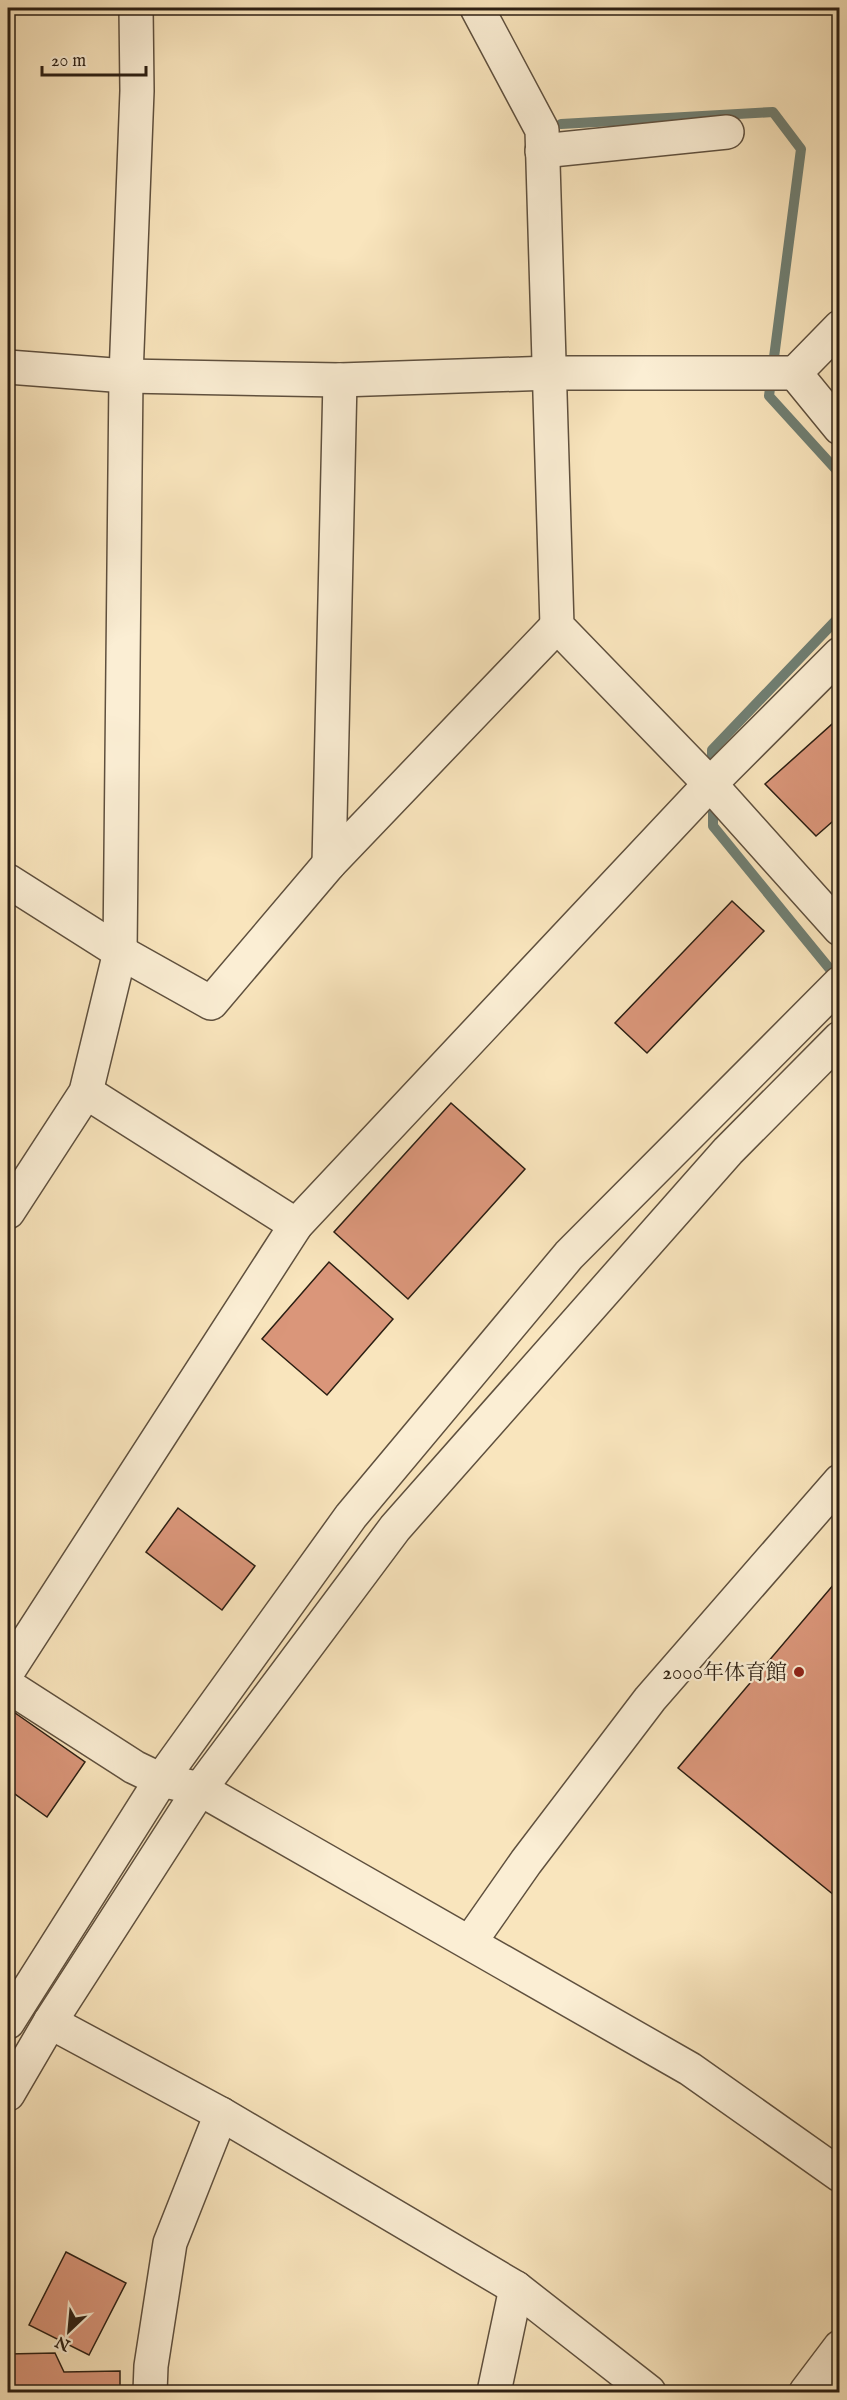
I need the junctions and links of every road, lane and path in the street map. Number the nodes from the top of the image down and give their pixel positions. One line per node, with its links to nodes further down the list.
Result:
1 (136, 8): 9 (street)
2 (477, 8): 4 (street)
3 (727, 132): 4 (street)
4 (542, 151): 7 (street)
5 (840, 327): 8 (street)
6 (8, 367): 9 (street)
7 (551, 373): 8 (street); 10 (street); 12 (street)
8 (795, 373): 11 (street)
9 (126, 376): 10 (street); 18 (street)
10 (340, 380): 15 (street)
11 (840, 428)
12 (557, 626): 14 (street); 15 (street)
13 (840, 654): 14 (street)
14 (710, 784): 17 (street); 23 (street)
15 (329, 864): 18 (street)
16 (8, 881): 18 (street)
17 (840, 929)
18 (120, 952): 21 (street)
19 (840, 983): 27 (street)
20 (840, 1038): 28 (street)
21 (86, 1092): 22 (street); 23 (street)
22 (8, 1212)
23 (296, 1225): 25 (street)
24 (840, 1481): 29 (street)
25 (8, 1671)
26 (8, 1686): 27 (street)
27 (161, 1780): 28 (street); 30 (street)
28 (200, 1789): 29 (street); 31 (street)
29 (470, 1942): 34 (street)
30 (8, 2022)
31 (50, 2022): 32 (street); 33 (street)
32 (8, 2094)
33 (221, 2114): 35 (street); 37 (street)
34 (840, 2175)
35 (516, 2288): 38 (street); 39 (street)
36 (840, 2347): 40 (street)
37 (150, 2392)
38 (494, 2392)
39 (649, 2392)
40 (806, 2392)

